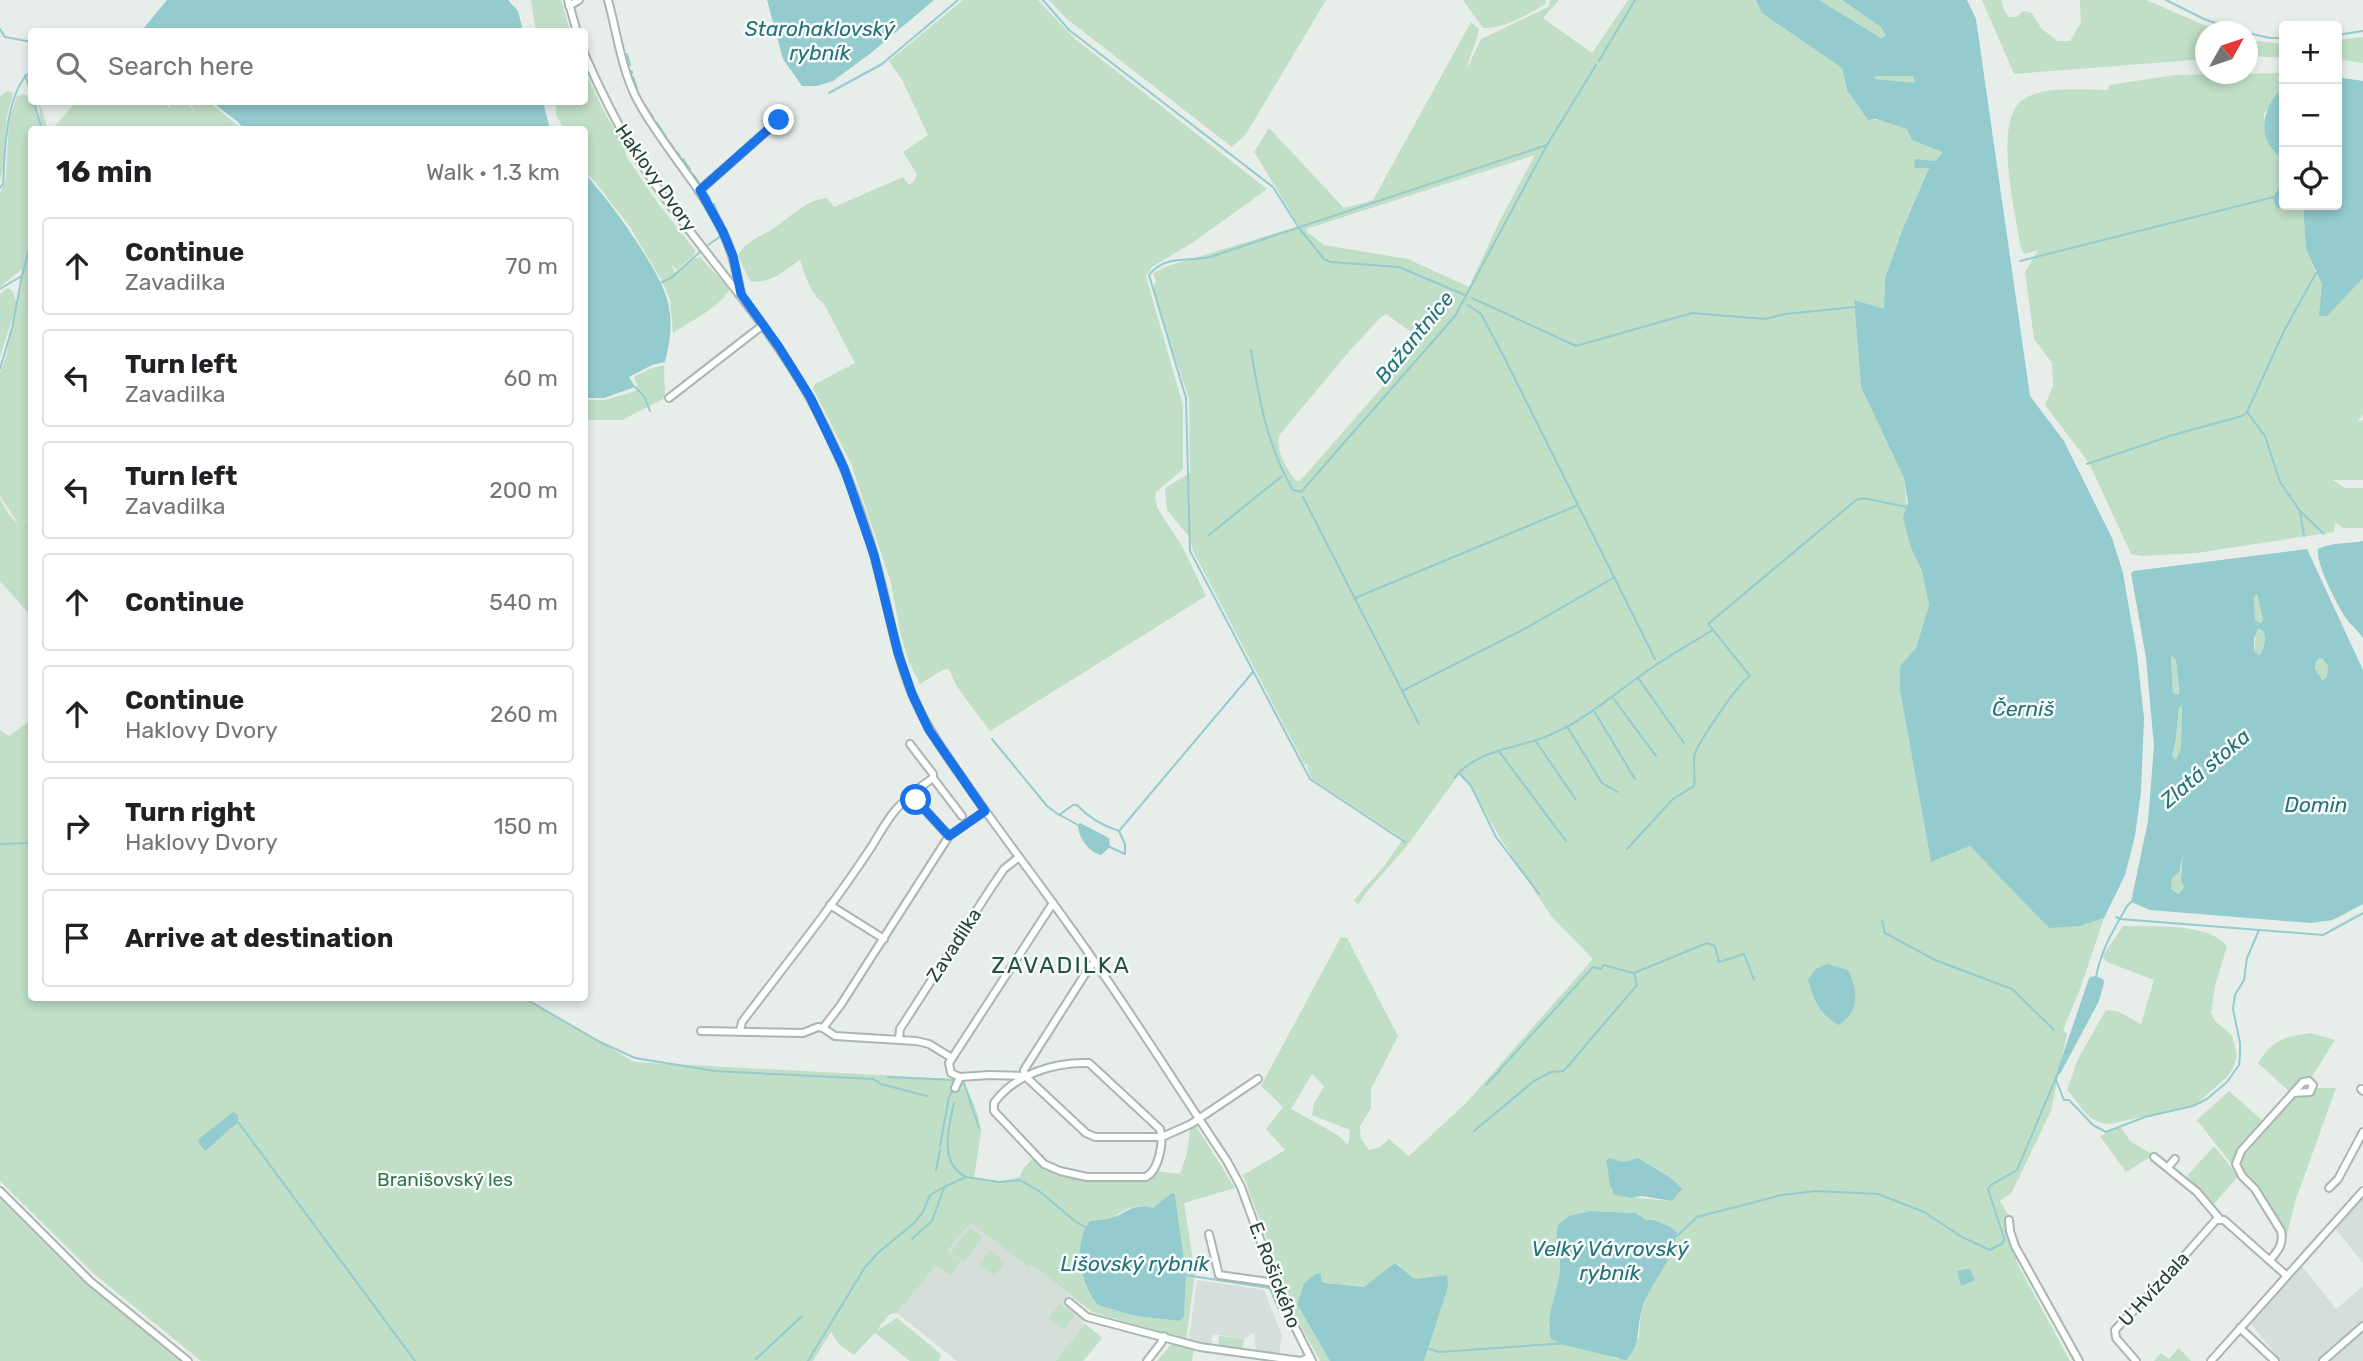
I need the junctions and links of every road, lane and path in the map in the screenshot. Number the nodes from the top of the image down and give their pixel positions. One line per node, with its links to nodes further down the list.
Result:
1 (579, 0): 3 (street)
2 (608, 0): 7 (street, Haklovy Dvory)
3 (569, 3): 4 (street)
4 (576, 28)
5 (588, 62): 8 (street, Haklovy Dvory)
6 (779, 120): 7 (street, Haklovy Dvory)
7 (700, 190): 8 (street, Haklovy Dvory)
8 (741, 294): 9 (street, Haklovy Dvory)
9 (764, 325): 10 (street); 14 (street)
10 (668, 398)
11 (910, 744): 12 (street)
12 (933, 778): 13 (street); 15 (street)
13 (912, 797): 16 (street); 19 (street)
14 (985, 811): 16 (street); 17 (street)
15 (962, 816)
16 (949, 836): 20 (street)
17 (1019, 857): 18 (street); 25 (street, Zavadilka)
18 (1053, 903): 21 (street); 26 (street)
19 (830, 905): 20 (street); 24 (street)
20 (884, 939): 22 (street)
21 (1095, 962): 27 (street); 32 (street)
22 (823, 1028): 24 (street); 25 (street)
23 (701, 1031): 24 (street)
24 (740, 1031)
25 (899, 1040): 26 (street)
26 (952, 1058): 28 (street)
27 (1025, 1076): 28 (street); 34 (street); 34 (street); 34 (street)
28 (960, 1077): 30 (street)
29 (1258, 1079): 32 (street)
30 (956, 1088)
31 (2294, 1093): 44 (street)
32 (1199, 1119): 34 (street); 46 (street, E. Rošického)
33 (2362, 1135): 38 (street)
34 (1162, 1138)
35 (2154, 1157): 37 (street)
36 (2175, 1159): 37 (street)
37 (2168, 1167): 41 (street)
38 (2329, 1188)
39 (0, 1191): 52 (street)
40 (2363, 1191): 45 (street)
41 (2219, 1218): 44 (street); 55 (street, U Hvízdala)
42 (2009, 1220): 54 (street)
43 (1209, 1234): 46 (street)
44 (2270, 1261): 45 (street)
45 (2287, 1276): 49 (street)
46 (1276, 1283): 51 (street, E. Rošického)
47 (1069, 1302): 50 (street)
48 (2363, 1326): 58 (street)
49 (2240, 1328): 56 (street); 57 (street)
50 (1164, 1336): 51 (street); 53 (street)
51 (1311, 1359)
52 (188, 1361)
53 (1147, 1361)
54 (2079, 1361)
55 (2136, 1361)
56 (2210, 1361)
57 (2275, 1361)
58 (2323, 1361)

